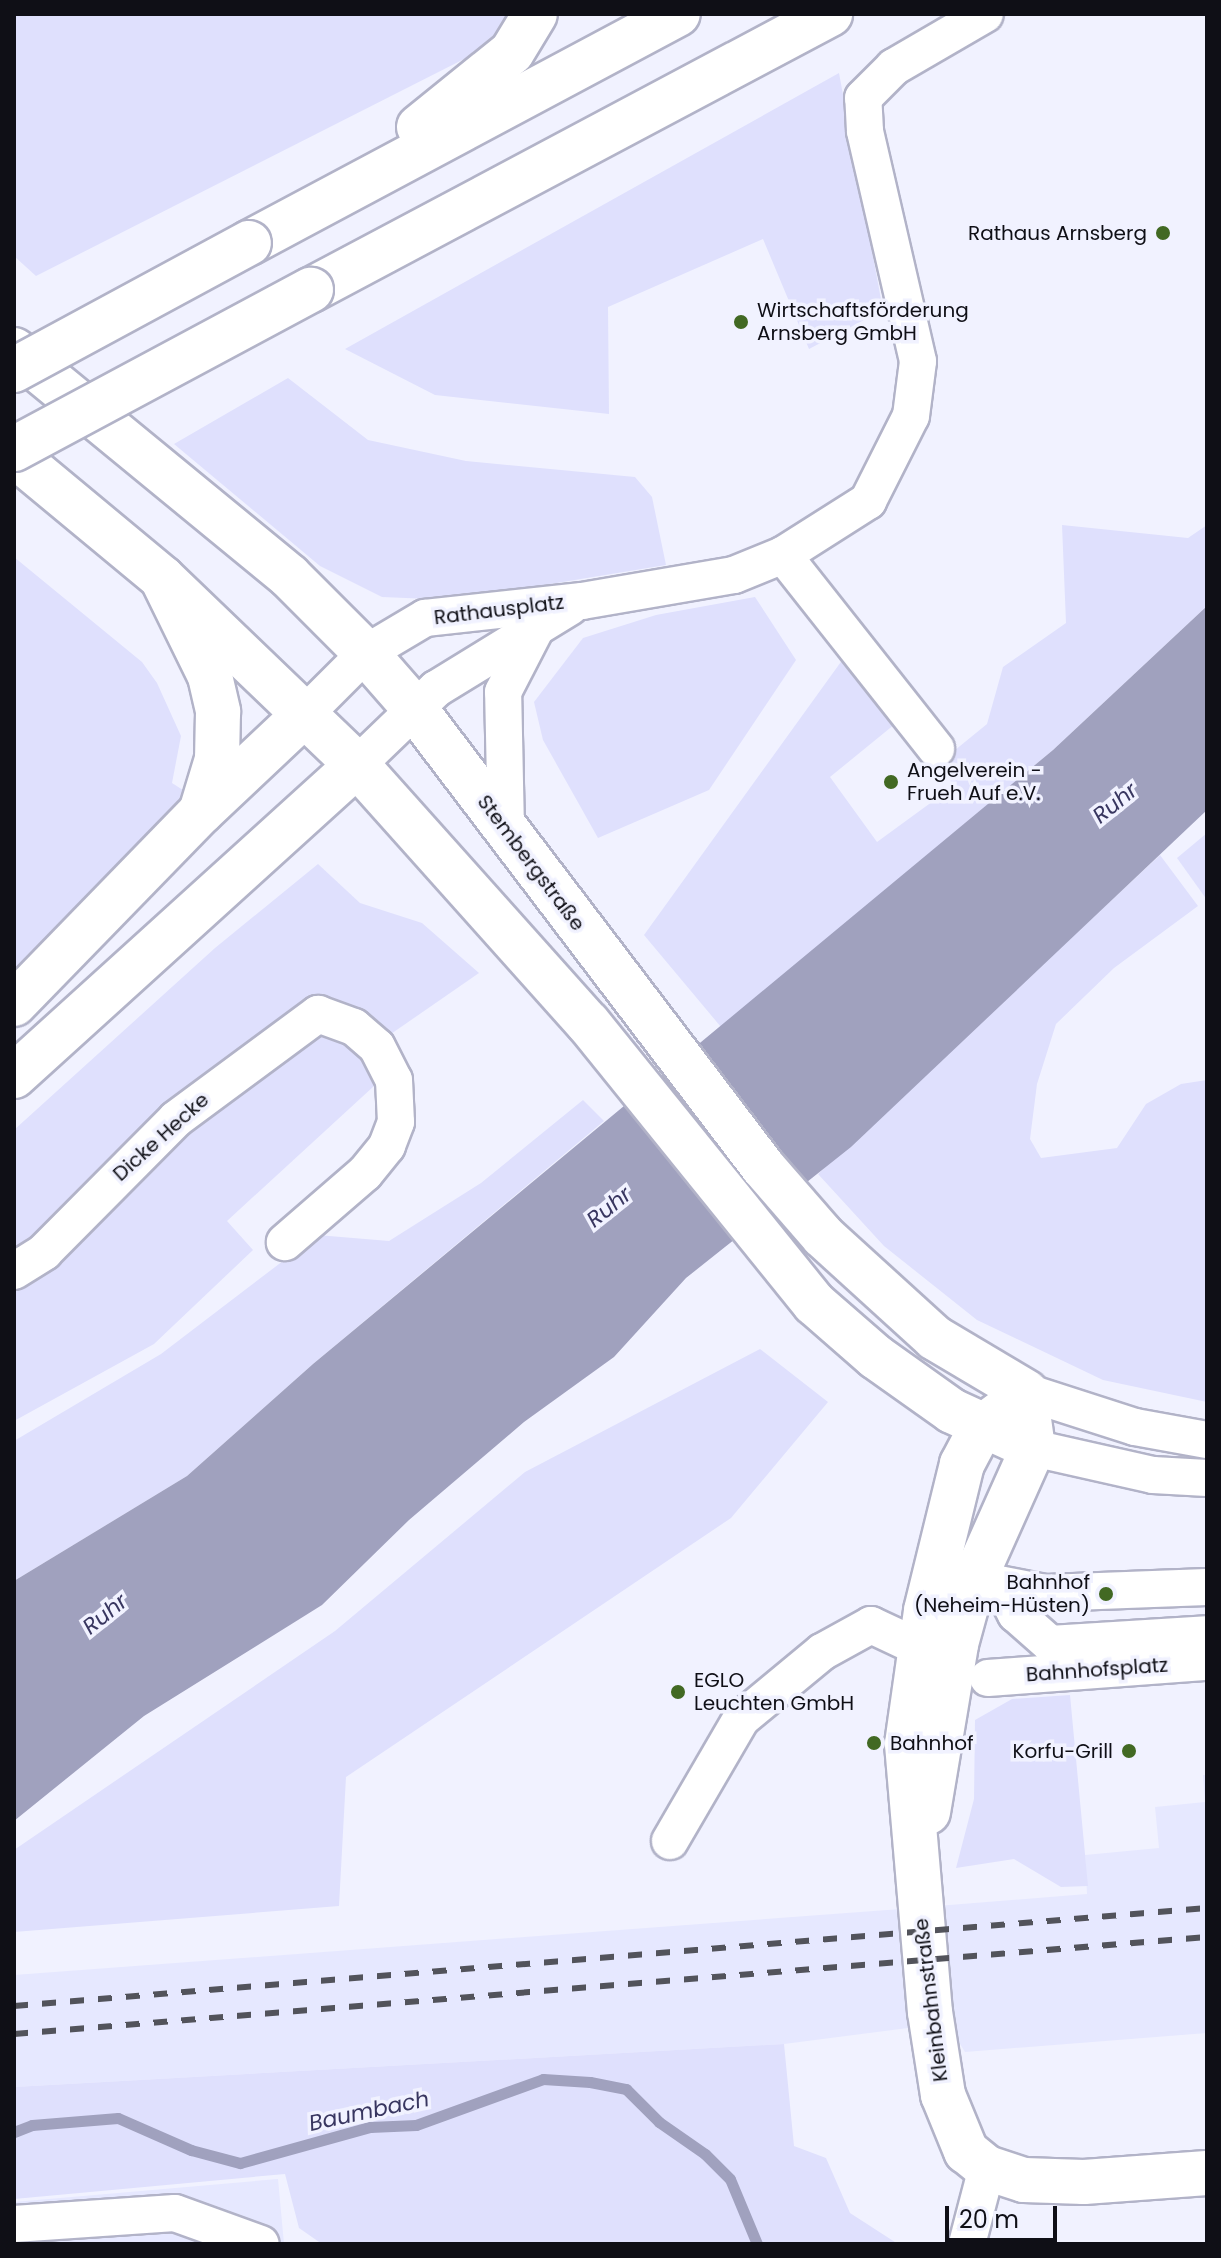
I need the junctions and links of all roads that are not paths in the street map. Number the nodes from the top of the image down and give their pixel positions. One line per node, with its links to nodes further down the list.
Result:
1 (535, 14): 5 (main road)
2 (678, 14): 5 (main road)
3 (830, 14): 8 (main road, bridge)
4 (985, 14): 9 (street, Rathausplatz)
5 (258, 238): 7 (main road, bridge)
6 (14, 350): 13 (main road, Stembergstraße)
7 (14, 370)
8 (14, 452): 10 (main road)
9 (783, 555): 11 (street, Rathausplatz); 16 (street)
10 (162, 578): 15 (main road); 18 (main road)
11 (582, 601): 12 (street, Rathausplatz); 13 (street, Rathausplatz)
12 (540, 623): 14 (street, Rathausplatz); 19 (street, Rathausplatz)
13 (366, 653): 14 (main road, Stembergstraße); 15 (street, Rathausplatz)
14 (415, 709): 17 (street, Rathausplatz); 19 (main road, Stembergstraße)
15 (306, 713): 17 (main road); 18 (main road)
16 (936, 749)
17 (357, 765): 21 (main road); 25 (main road)
18 (201, 812): 20 (main road)
19 (506, 830): 24 (main road, Stembergstraße)
20 (14, 1004)
21 (14, 1076)
22 (285, 1242): 23 (street, Dicke Hecke)
23 (14, 1271)
24 (1010, 1384): 25 (main road); 26 (street); 27 (main road)
25 (967, 1419): 27 (main road); 29 (main road, Kleinbahnstraße)
26 (1207, 1440)
27 (1033, 1448): 28 (street); 29 (main road, Kleinbahnstraße)
28 (1207, 1478)
29 (971, 1581): 30 (street); 31 (street); 32 (main road, Kleinbahnstraße); 36 (main road, Kleinbahnstraße)
30 (1207, 1587)
31 (1207, 1634)
32 (920, 1648): 35 (street); 36 (main road, Kleinbahnstraße)
33 (1207, 1662): 34 (street, Bahnhofsplatz)
34 (988, 1678)
35 (670, 1841)
36 (918, 1882): 37 (main road, Kleinbahnstraße)
37 (987, 2168): 38 (main road); 41 (street)
38 (1207, 2173)
39 (14, 2224): 40 (street)
40 (261, 2244)
41 (967, 2244)

